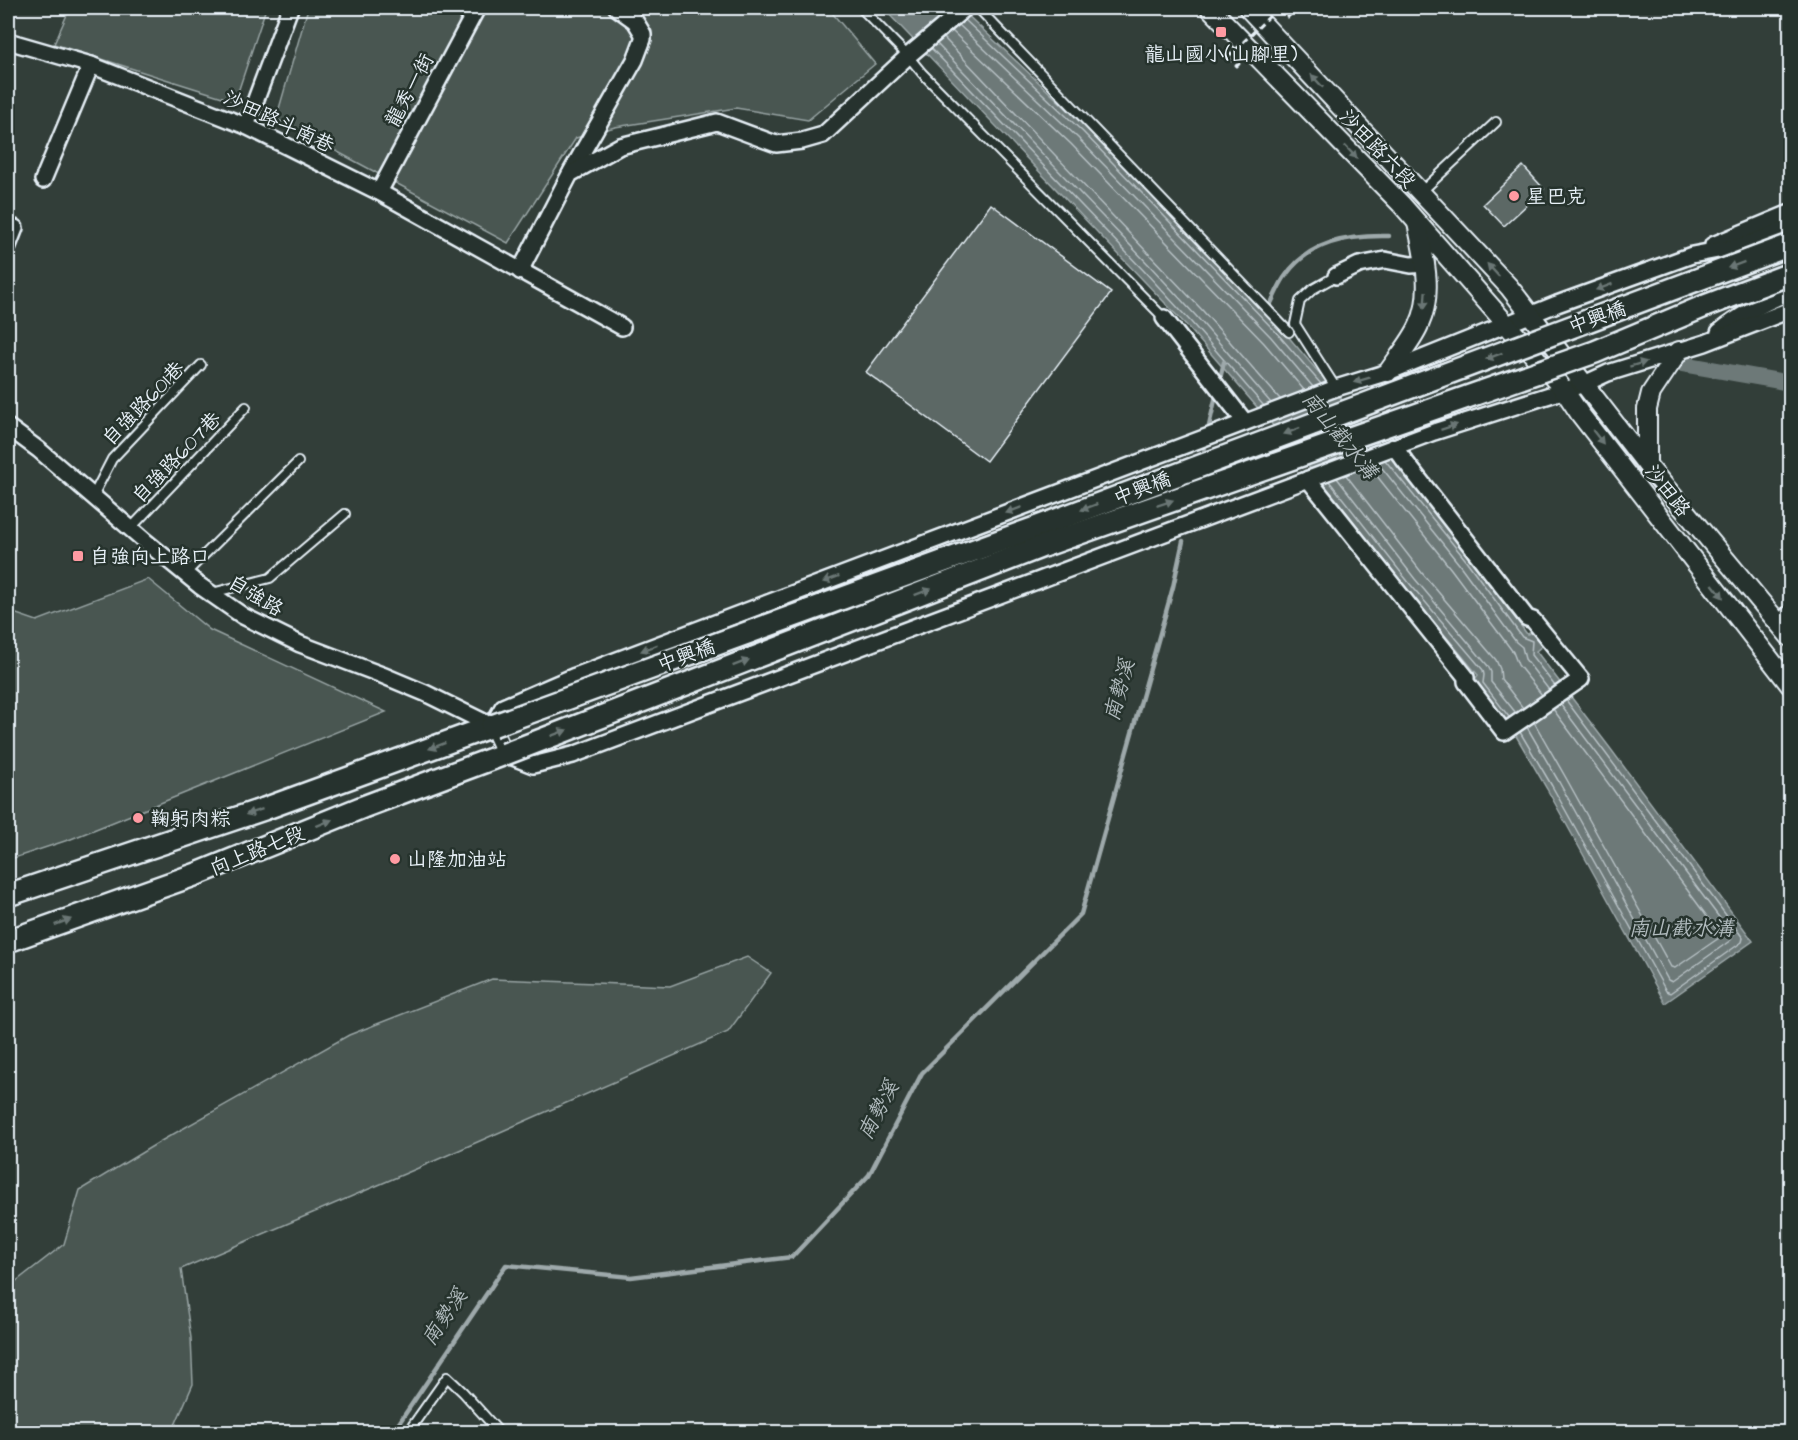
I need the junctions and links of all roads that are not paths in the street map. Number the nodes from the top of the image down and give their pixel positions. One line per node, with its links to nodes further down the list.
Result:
1 (290, 8): 13 (street)
2 (477, 8): 16 (street, 龍秀一街)
3 (616, 8): 14 (street)
4 (861, 8): 10 (lane)
5 (965, 8): 10 (street)
6 (978, 8): 35 (lane)
7 (1210, 8): 19 (street, 沙田路六段, one-way to 19)
8 (1248, 8): 17 (street, 沙田路六段, one-way to 8)
9 (8, 41): 11 (street, 沙田路斗南巷)
10 (908, 56): 14 (street); 32 (lane)
11 (91, 65): 13 (street, 沙田路斗南巷); 15 (street)
12 (1496, 122): 17 (lane)
13 (246, 126): 16 (street, 沙田路斗南巷)
14 (570, 174): 26 (street)
15 (43, 180)
16 (379, 192): 26 (street, 沙田路斗南巷)
17 (1421, 192): 31 (street, 沙田路六段, one-way to 17)
18 (1791, 213): 25 (street)
19 (1416, 222): 24 (street); 33 (street, 沙田路六段)
20 (15, 228): 23 (street)
21 (1791, 228): 25 (street)
22 (1791, 245): 57 (main road, 中興橋, one-way to 57, bridge)
23 (8, 246)
24 (1426, 264): 28 (street); 39 (street, one-way to 39)
25 (1659, 267): 31 (street, one-way to 31)
26 (520, 271): 34 (street, 沙田路斗南巷)
27 (1791, 274): 58 (main road, 中興橋, one-way to 27, bridge)
28 (1336, 276): 41 (lane)
29 (1791, 292): 36 (street)
30 (1791, 310): 36 (street)
31 (1531, 315): 33 (street); 40 (street, 沙田路)
32 (1164, 318): 44 (street)
33 (1507, 325): 39 (street); 42 (street, 沙田路)
34 (622, 327)
35 (1288, 332)
36 (1705, 343): 37 (street)
37 (1679, 351): 40 (street, one-way to 37); 48 (street)
38 (201, 365): 50 (lane, 自強路601巷)
39 (1388, 372): 41 (street, one-way to 41)
40 (1584, 384): 42 (street); 48 (street, 沙田路)
41 (1336, 388): 44 (street)
42 (1564, 390): 46 (street, one-way to 42); 56 (street, 沙田路, one-way to 56)
43 (246, 407): 52 (lane, 自強路607巷)
44 (1245, 422): 57 (street, one-way to 57)
45 (8, 427): 50 (street, 自強路)
46 (1394, 447): 49 (street); 49 (street)
47 (298, 462): 53 (lane)
48 (1647, 465): 55 (street, 沙田路)
49 (1308, 479): 58 (street)
50 (93, 496): 52 (street, 自強路)
51 (345, 514): 54 (lane)
52 (130, 529): 53 (street, 自強路)
53 (185, 574): 54 (street, 自強路)
54 (210, 593): 57 (street, 自強路)
55 (1787, 624)
56 (1791, 685)
57 (492, 726): 58 (street); 59 (main road, 向上路七段, one-way to 59)
58 (505, 754): 60 (main road, 向上路七段, one-way to 58)
59 (8, 895)
60 (8, 941)
61 (408, 1432): 62 (lane)
62 (499, 1432)

